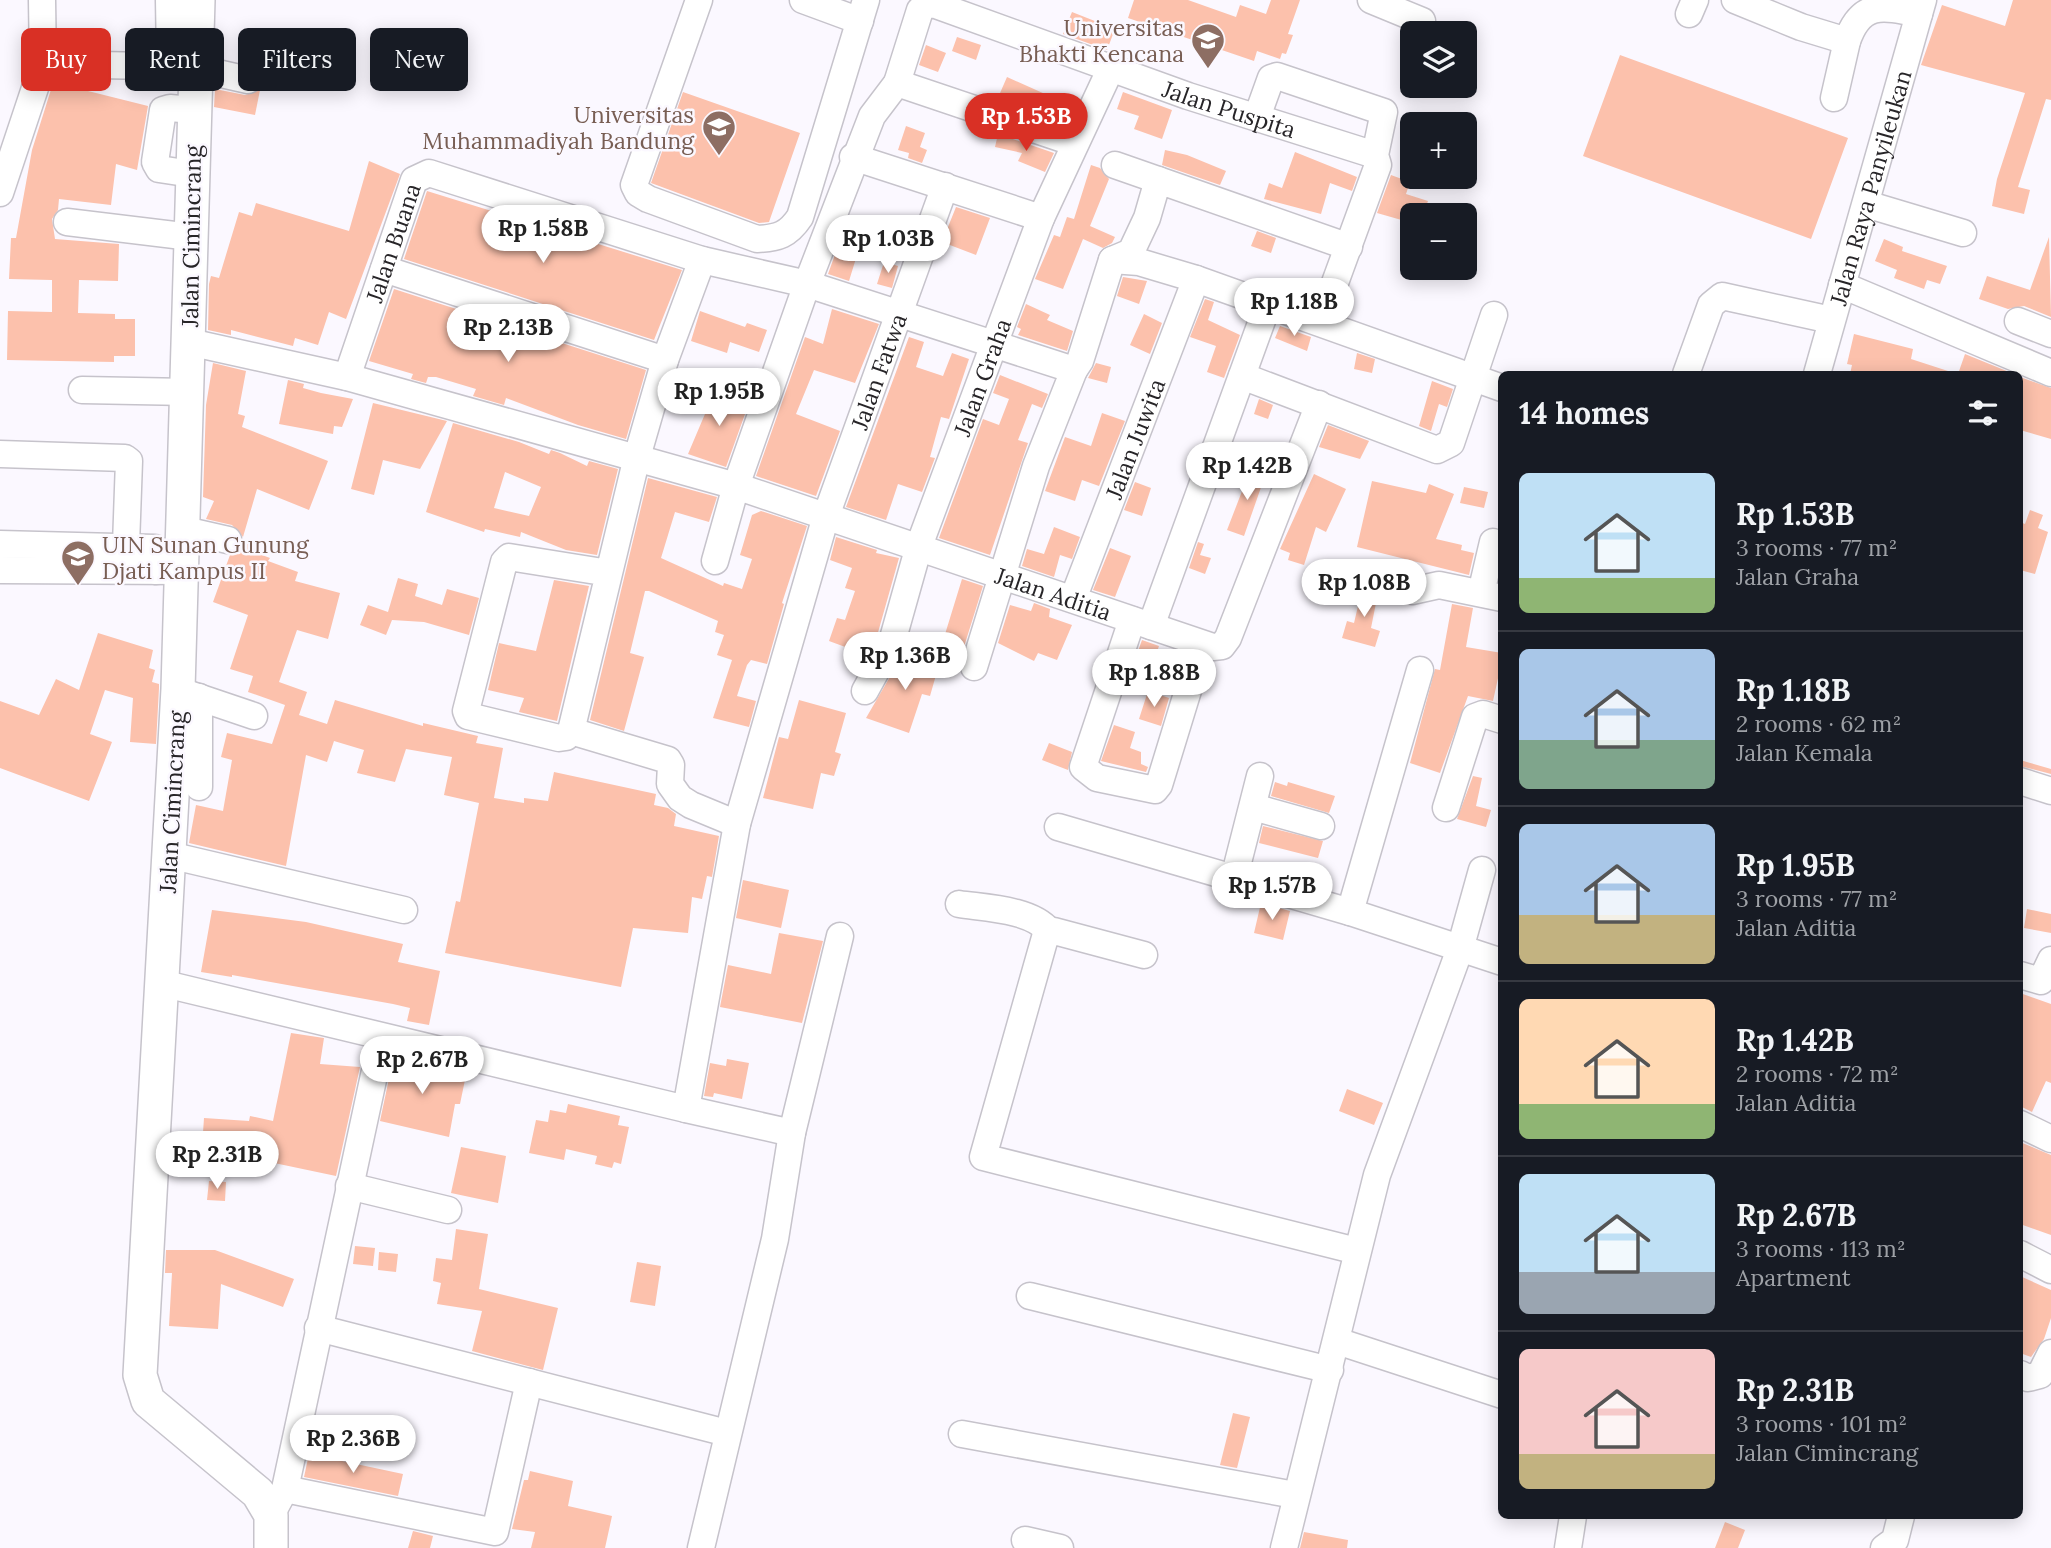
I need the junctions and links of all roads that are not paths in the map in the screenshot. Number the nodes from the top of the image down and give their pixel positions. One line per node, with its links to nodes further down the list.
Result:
1 (42, 0): 11 (street)
2 (169, 0): 14 (street)
3 (198, 0): 12 (main road, Jalan Cimincrang)
4 (699, 0): 9 (street)
5 (803, 0): 9 (street)
6 (1371, 0): 10 (street)
7 (1735, 0): 13 (street)
8 (1921, 7): 13 (street); 28 (street, Jalan Raya Panyileukan)
9 (863, 10)
10 (1422, 21)
11 (42, 28)
12 (197, 28)
13 (1847, 41): 19 (street)
14 (111, 65)
15 (1111, 68): 16 (street, Jalan Puspita); 20 (street, Jalan Puspita); 21 (street, Jalan Graha)
16 (897, 83): 21 (street); 23 (street)
17 (34, 91): 27 (street)
18 (194, 91): 32 (main road, Jalan Cimincrang)
19 (1834, 98)
20 (1257, 117): 22 (street, Jalan Puspita); 22 (street)
21 (1075, 143): 29 (street, Jalan Graha)
22 (1375, 155): 33 (street)
23 (853, 158): 26 (street); 38 (street)
24 (1115, 166): 25 (street)
25 (1158, 180): 33 (street); 35 (street)
26 (944, 186): 29 (street); 41 (street, Jalan Fatwa)
27 (0, 192)
28 (1866, 204): 31 (street); 39 (street, Jalan Raya Panyileukan)
29 (1041, 219): 48 (street, Jalan Graha)
30 (67, 222): 32 (street)
31 (1963, 233)
32 (191, 237): 47 (main road, Jalan Cimincrang)
33 (1349, 247): 44 (street)
34 (702, 260): 36 (street, Jalan Buana); 38 (street, Jalan Buana); 49 (street)
35 (1112, 260): 37 (street); 50 (street)
36 (384, 269): 49 (street); 55 (street, Jalan Buana)
37 (1196, 279): 40 (street); 78 (street, Jalan Juwita)
38 (807, 284): 41 (street, Jalan Buana); 63 (street)
39 (1842, 285): 43 (street, Jalan Raya Panyileukan); 53 (street)
40 (1268, 304): 44 (street); 54 (street)
41 (901, 314): 48 (street, Jalan Buana); 64 (street, Jalan Fatwa)
42 (1494, 315): 56 (street)
43 (1831, 320): 51 (street); 52 (street, Jalan Raya Panyileukan)
44 (1321, 321): 56 (street)
45 (2018, 321): 46 (street)
46 (2051, 334)
47 (188, 342): 55 (street, Jalan Aditia); 59 (main road, Jalan Cimincrang)
48 (993, 344): 50 (street, Jalan Buana); 70 (street, Jalan Graha)
49 (665, 360): 62 (street)
50 (1074, 370): 75 (street)
51 (1687, 371)
52 (1818, 371)
53 (2051, 373)
54 (1242, 376): 60 (street); 79 (street)
55 (347, 377): 62 (street, Jalan Aditia)
56 (1474, 379): 57 (street); 60 (street)
57 (1498, 387)
58 (82, 390): 59 (street)
59 (189, 392): 65 (main road, Jalan Cimincrang)
60 (1319, 404): 80 (street, Jalan Aditia)
61 (0, 454): 69 (street)
62 (637, 457): 63 (street, Jalan Aditia); 74 (street)
63 (736, 486): 64 (street, Jalan Aditia); 71 (street)
64 (826, 516): 70 (street, Jalan Aditia); 94 (street, Jalan Fatwa)
65 (184, 530): 66 (street); 73 (main road, Jalan Cimincrang)
66 (228, 540)
67 (1493, 542): 77 (street)
68 (0, 544): 69 (street)
69 (126, 545): 73 (street)
70 (919, 546): 75 (street, Jalan Aditia); 83 (street, Jalan Graha)
71 (715, 562)
72 (0, 570): 73 (street)
73 (169, 571): 84 (main road, Jalan Cimincrang)
74 (609, 573): 87 (street); 87 (street)
75 (1002, 574): 78 (street, Jalan Aditia); 81 (street)
76 (1412, 591): 77 (street)
77 (1491, 596)
78 (1073, 599): 79 (street, Jalan Aditia)
79 (1142, 623): 80 (street, Jalan Aditia); 80 (street)
80 (1197, 643)
81 (974, 667)
82 (1420, 670): 102 (street)
83 (865, 691)
84 (189, 693): 85 (street); 90 (street); 97 (main road, Jalan Cimincrang)
85 (254, 716)
86 (1498, 719): 93 (street)
87 (571, 731): 94 (street)
88 (1261, 776): 92 (street)
89 (2023, 782): 91 (street)
90 (199, 787)
91 (2051, 791)
92 (1253, 807): 95 (street); 99 (street)
93 (1446, 808)
94 (737, 824): 112 (street, Jalan Fatwa)
95 (1321, 826)
96 (1058, 827): 99 (street)
97 (169, 855): 101 (street); 110 (main road, Jalan Cimincrang)
98 (1482, 870): 105 (street)
99 (1234, 878): 102 (street)
100 (959, 904): 103 (street)
101 (404, 910)
102 (1350, 912): 105 (street)
103 (1049, 931): 106 (street); 118 (street)
104 (840, 936): 115 (street)
105 (1460, 949): 108 (street); 118 (street)
106 (1144, 955)
107 (2051, 960): 109 (street)
108 (1498, 961)
109 (2023, 976)
110 (160, 983): 111 (street); 132 (main road, Jalan Cimincrang)
111 (382, 1038): 112 (street); 116 (street)
112 (686, 1109): 115 (street)
113 (2023, 1125): 114 (street)
114 (2049, 1132)
115 (792, 1133): 129 (street)
116 (349, 1186): 117 (street); 122 (street)
117 (448, 1210)
118 (1357, 1251): 123 (street)
119 (2023, 1256): 120 (street)
120 (2051, 1270)
121 (1030, 1296): 125 (street)
122 (318, 1328): 127 (street); 132 (street)
123 (1338, 1340): 125 (street); 128 (street)
124 (2051, 1353): 126 (street)
125 (1330, 1370): 131 (street)
126 (2023, 1376)
127 (528, 1382): 129 (street); 135 (street)
128 (1498, 1394)
129 (727, 1433): 138 (street)
130 (962, 1434): 131 (street)
131 (1295, 1495): 140 (street)
132 (278, 1502): 135 (street); 137 (main road)
133 (1573, 1519): 141 (street)
134 (1900, 1519): 142 (street)
135 (495, 1540)
136 (1025, 1540): 139 (street)
137 (271, 1548)
138 (701, 1548)
139 (1060, 1548)
140 (1284, 1548)
141 (1568, 1548)
142 (1884, 1548)

